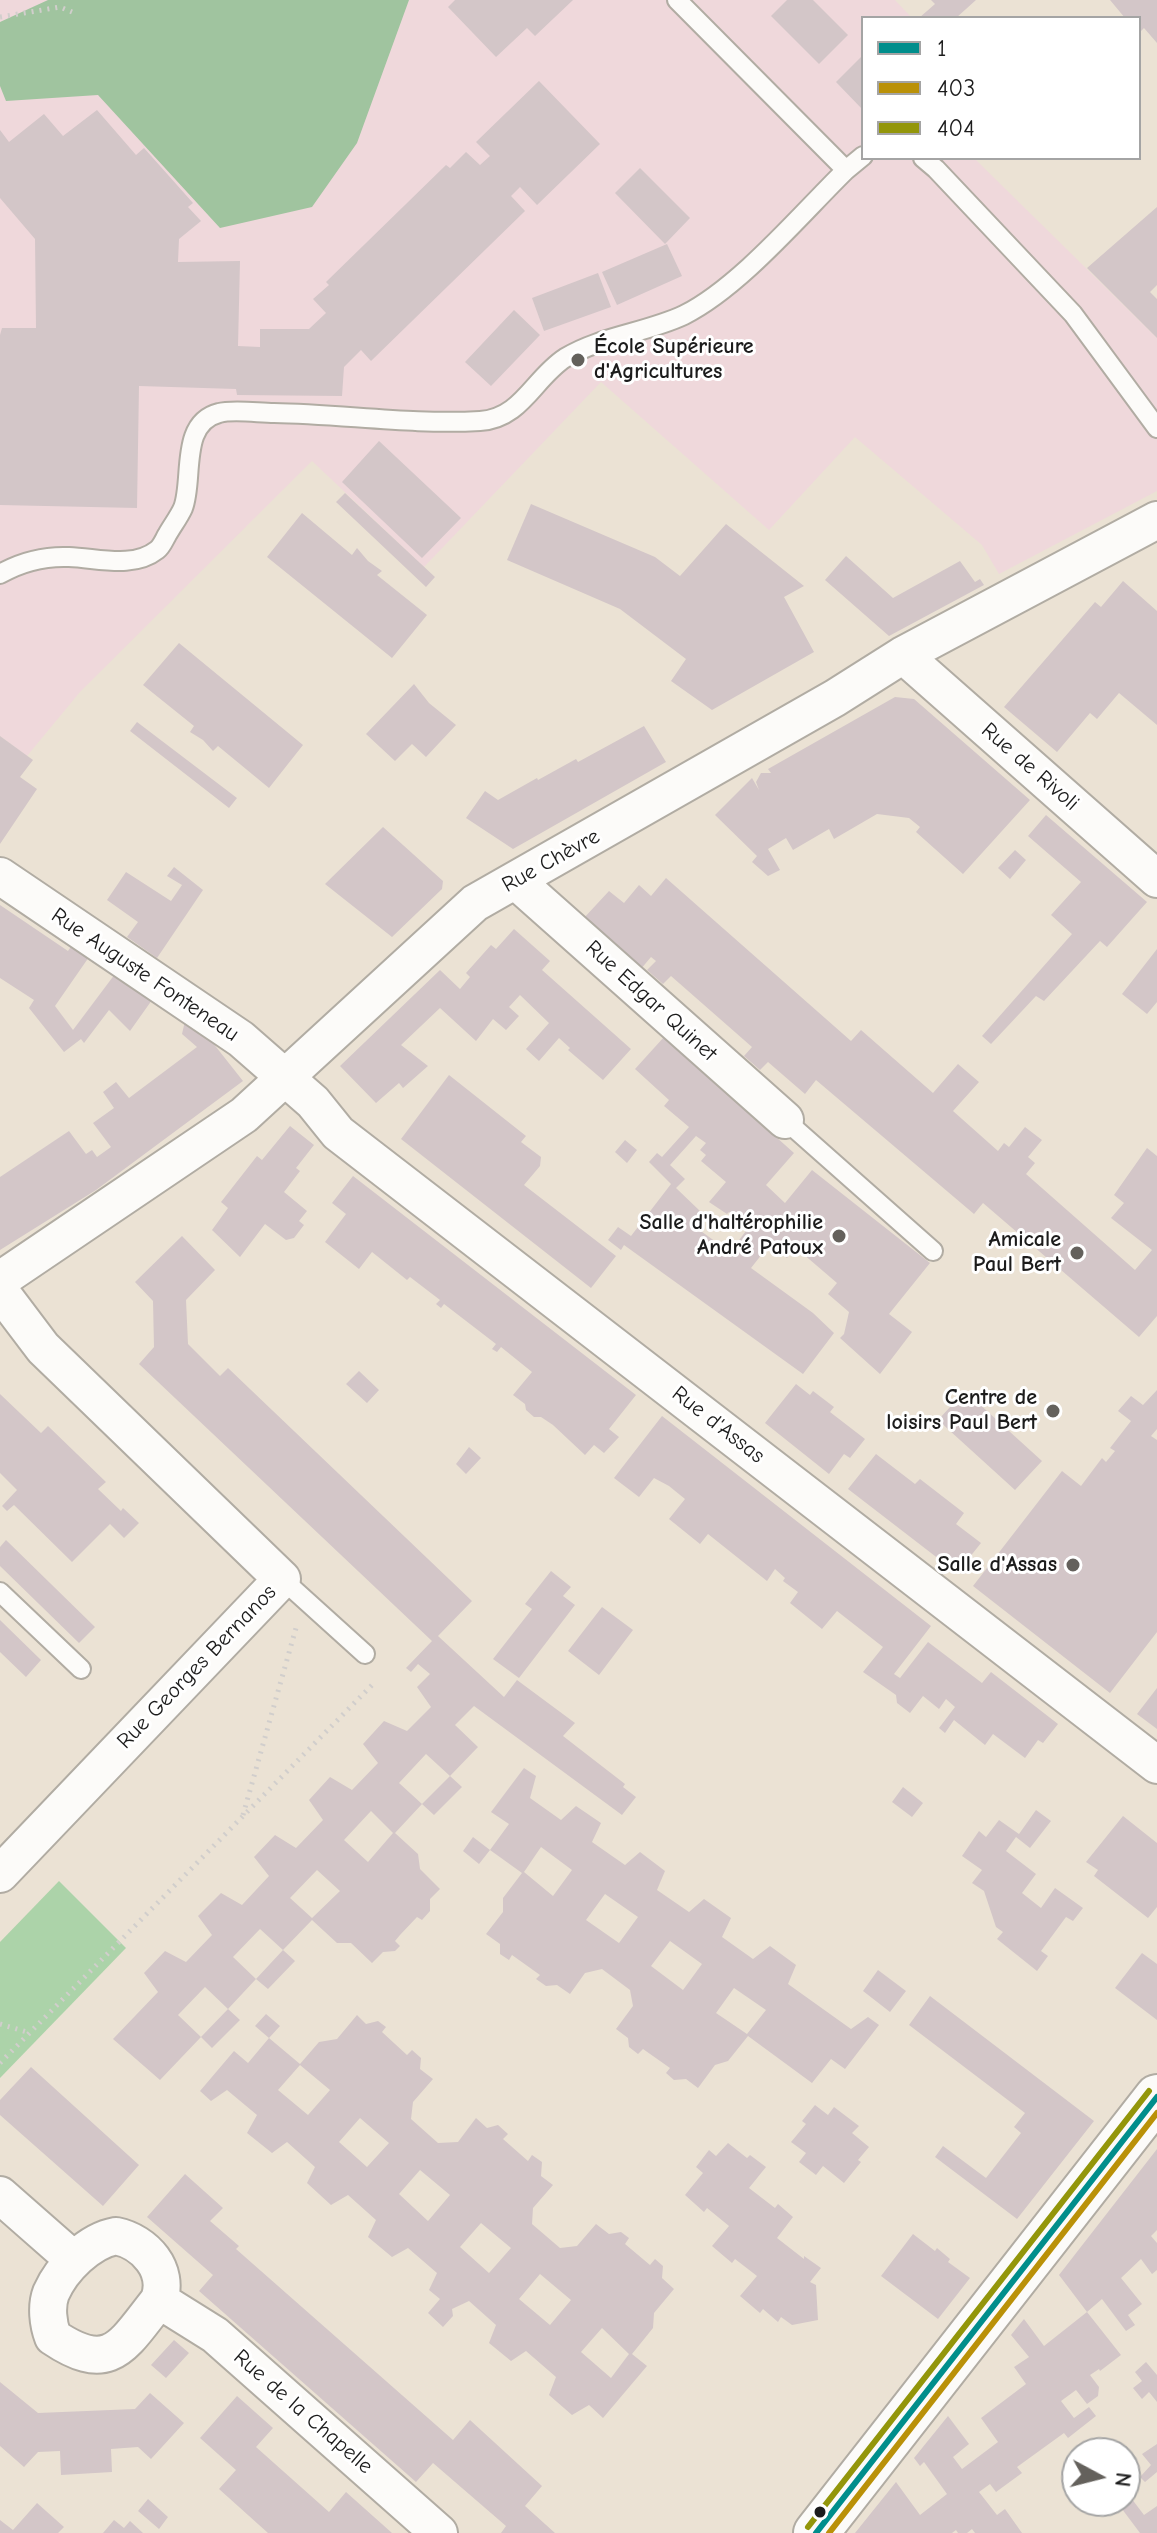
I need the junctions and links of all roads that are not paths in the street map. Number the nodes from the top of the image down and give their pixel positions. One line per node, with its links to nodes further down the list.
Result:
1 (677, 0): 4 (lane)
2 (861, 158): 4 (lane)
3 (925, 160): 5 (lane)
4 (846, 170): 7 (lane)
5 (1157, 428)
6 (1157, 520): 8 (street, Rue Chèvre)
7 (0, 574)
8 (903, 655): 10 (street, Rue de Rivoli); 11 (street, Rue Chèvre)
9 (0, 876): 12 (street, Rue Auguste Fonteneau)
10 (1157, 879)
11 (516, 881): 12 (street, Rue Chèvre); 13 (street, Rue Edgar Quinet)
12 (286, 1078): 15 (street, Rue Chèvre); 21 (street, Rue d'Assas)
13 (785, 1120): 14 (lane)
14 (933, 1251)
15 (0, 1280)
16 (0, 1291): 17 (street, Rue Georges Bernanos)
17 (282, 1579): 19 (lane); 22 (street, Rue Georges Bernanos)
18 (0, 1592): 20 (lane)
19 (365, 1654)
20 (81, 1669)
21 (1157, 1765)
22 (0, 1874)
23 (1157, 2097): 28 (main road)
24 (0, 2195): 25 (street)
25 (74, 2260): 26 (street); 26 (street)
26 (159, 2300): 27 (street, Rue de la Chapelle)
27 (439, 2533)
28 (816, 2533)

